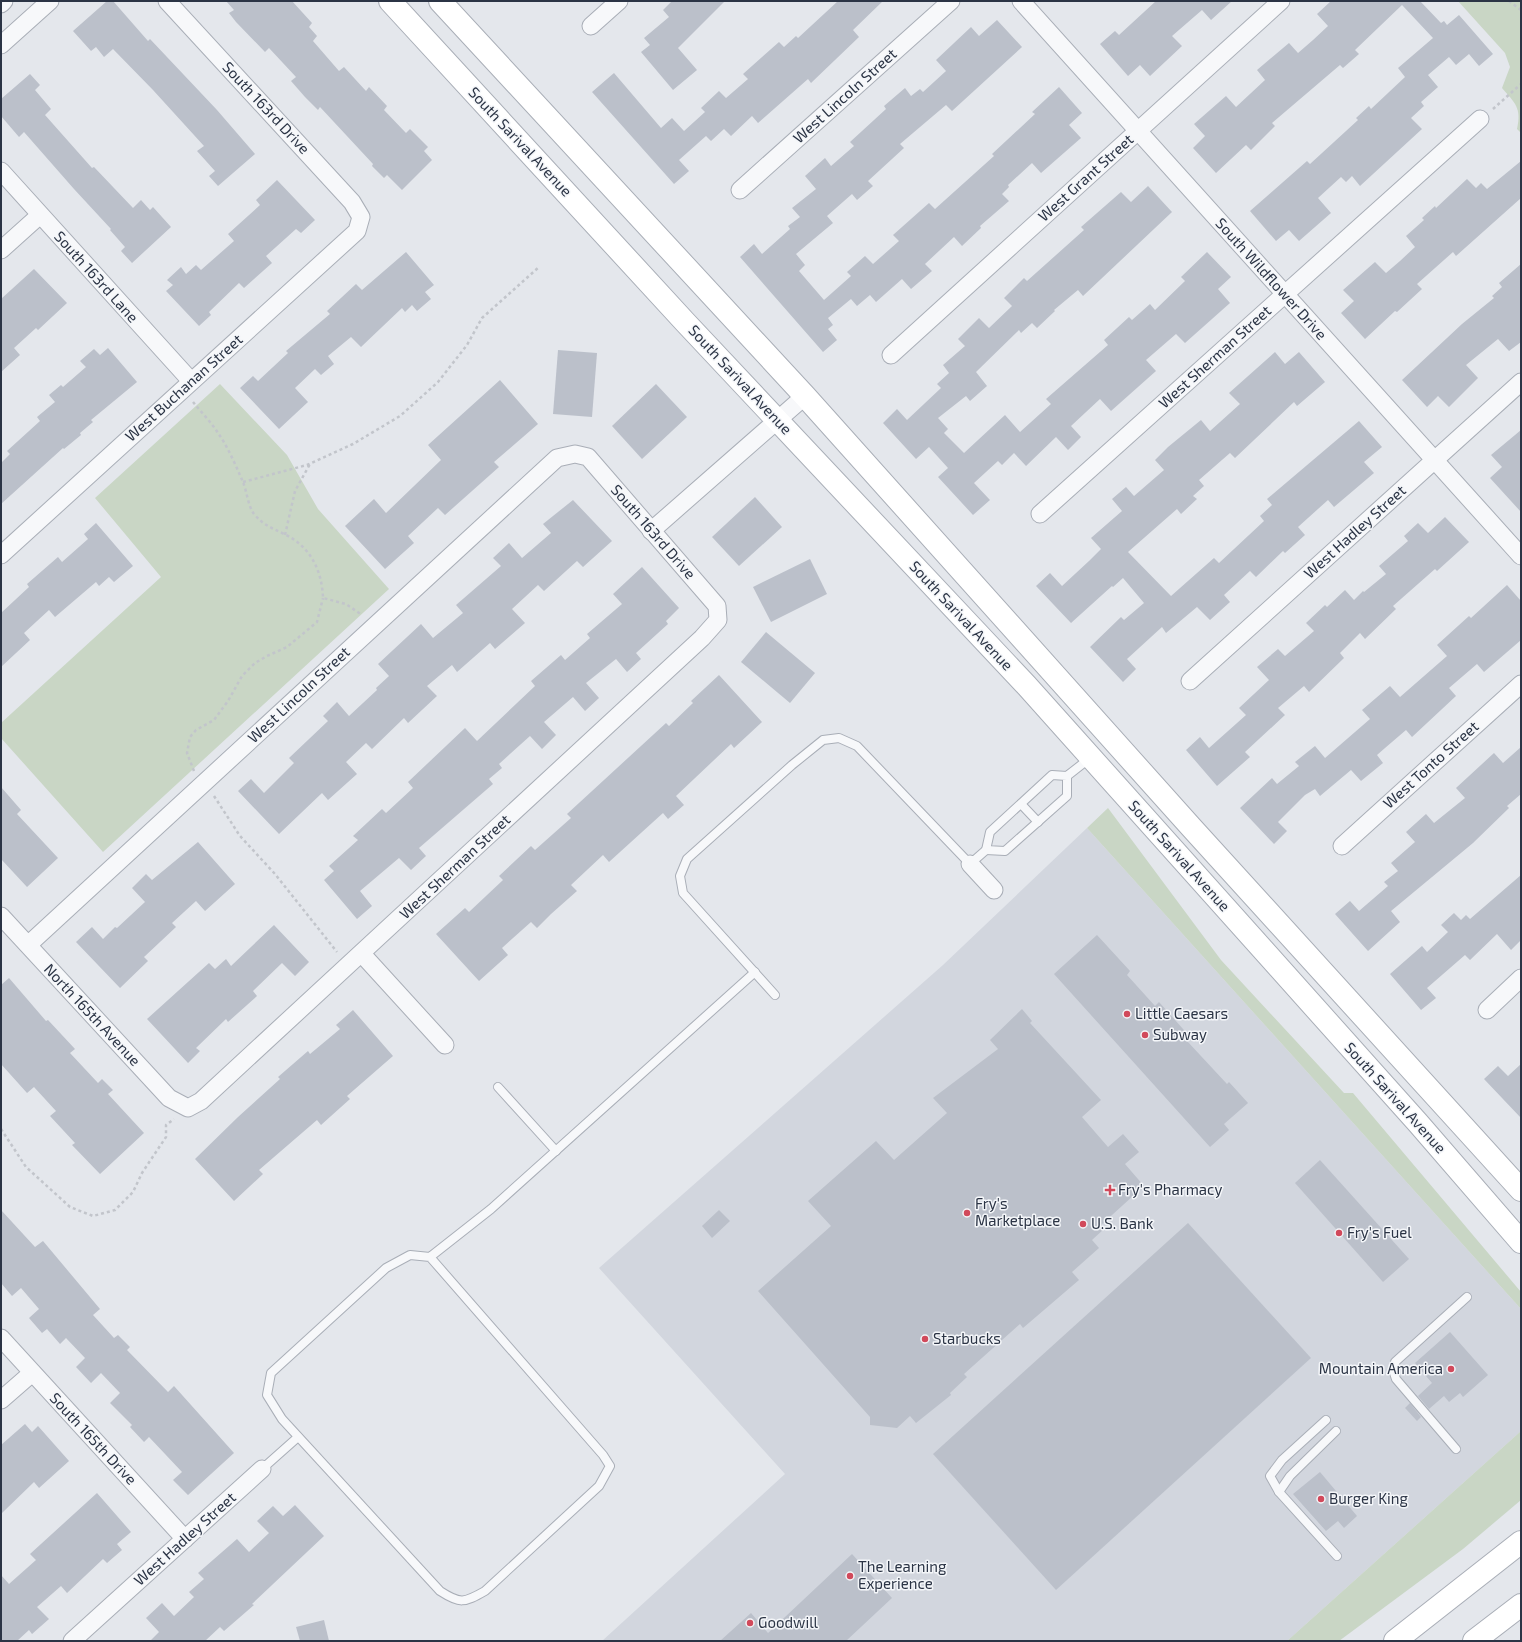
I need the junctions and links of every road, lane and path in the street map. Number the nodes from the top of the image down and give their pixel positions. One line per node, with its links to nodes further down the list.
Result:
1 (4, 1): 11 (street)
2 (50, 1): 14 (street)
3 (167, 1): 21 (street, South 163rd Drive)
4 (390, 1): 29 (main road, South Sarival Avenue)
5 (440, 1): 28 (main road, South Sarival Avenue)
6 (619, 1): 13 (street)
7 (951, 1): 19 (street, West Lincoln Street)
8 (1021, 1): 17 (street, South Wildflower Drive)
9 (1281, 1): 17 (street, West Grant Street)
10 (1509, 1): 12 (path)
11 (1, 4)
12 (1521, 10)
13 (591, 26)
14 (1, 45)
15 (1521, 84): 16 (path)
16 (1480, 119): 24 (street, West Sherman Street)
17 (1138, 131): 24 (street, South Wildflower Drive); 25 (street, West Grant Street)
18 (1, 171): 20 (street, South 163rd Lane)
19 (740, 190)
20 (40, 215): 22 (street); 27 (street, South 163rd Lane)
21 (361, 218): 27 (street, West Buchanan Street)
22 (1, 250)
23 (539, 266): 32 (path)
24 (1285, 294): 31 (street, South Wildflower Drive); 34 (street, West Sherman Street)
25 (891, 354)
26 (1521, 382): 31 (street, West Hadley Street)
27 (187, 385): 33 (path); 37 (street, West Buchanan Street)
28 (805, 396): 29 (street); 49 (main road, South Sarival Avenue)
29 (777, 420): 35 (street); 44 (main road, South Sarival Avenue)
30 (575, 454): 35 (street, South 163rd Drive); 41 (street, West Lincoln Street)
31 (1434, 460): 38 (street, South Wildflower Drive); 42 (street, West Hadley Street)
32 (311, 463): 33 (path); 36 (path)
33 (243, 482): 36 (path)
34 (1040, 514)
35 (650, 531): 40 (street, South 163rd Drive)
36 (285, 534): 39 (path)
37 (1, 555)
38 (1521, 556)
39 (323, 598): 41 (path); 46 (path)
40 (718, 620): 57 (street, West Sherman Street)
41 (373, 627): 46 (street, West Lincoln Street)
42 (1190, 681)
43 (1521, 684): 51 (street, West Tonto Street)
44 (1090, 757): 45 (lane); 50 (main road, South Sarival Avenue)
45 (1067, 776): 47 (lane); 48 (lane)
46 (206, 781): 56 (street, West Lincoln Street); 57 (path)
47 (1021, 804): 48 (lane); 52 (lane)
48 (1038, 822): 52 (lane)
49 (1191, 827): 50 (main road); 62 (main road, South Sarival Avenue)
50 (1170, 845): 64 (main road, South Sarival Avenue)
51 (1342, 846)
52 (986, 850): 53 (lane)
53 (970, 864): 54 (street); 58 (lane)
54 (994, 890)
55 (1, 916): 56 (street, North 165th Avenue)
56 (28, 945): 66 (street, North 165th Avenue)
57 (362, 954): 63 (street); 66 (street, West Sherman Street)
58 (755, 972): 60 (lane); 68 (lane)
59 (1521, 978): 61 (street)
60 (775, 994)
61 (1487, 1010)
62 (1373, 1028): 64 (main road); 69 (main road, South Sarival Avenue)
63 (445, 1045)
64 (1351, 1049): 70 (main road, South Sarival Avenue)
65 (498, 1087): 68 (lane)
66 (188, 1108): 67 (path)
67 (1, 1129)
68 (556, 1151): 71 (lane)
69 (1521, 1190)
70 (1521, 1242)
71 (430, 1258): 78 (lane); 78 (lane)
72 (1467, 1296): 79 (lane)
73 (1, 1338): 74 (street, South 165th Drive)
74 (32, 1373): 75 (street); 82 (street, South 165th Drive)
75 (1, 1400)
76 (1326, 1420): 81 (lane)
77 (1336, 1431): 81 (lane)
78 (298, 1437): 80 (lane, West Hadley Street)
79 (1456, 1449)
80 (262, 1469): 82 (street, West Hadley Street)
81 (1279, 1492): 84 (lane)
82 (185, 1539): 86 (street, West Hadley Street)
83 (1521, 1542): 87 (main road)
84 (1337, 1556)
85 (1521, 1605): 88 (main road)
86 (72, 1641)
87 (1395, 1641)
88 (1474, 1641)

